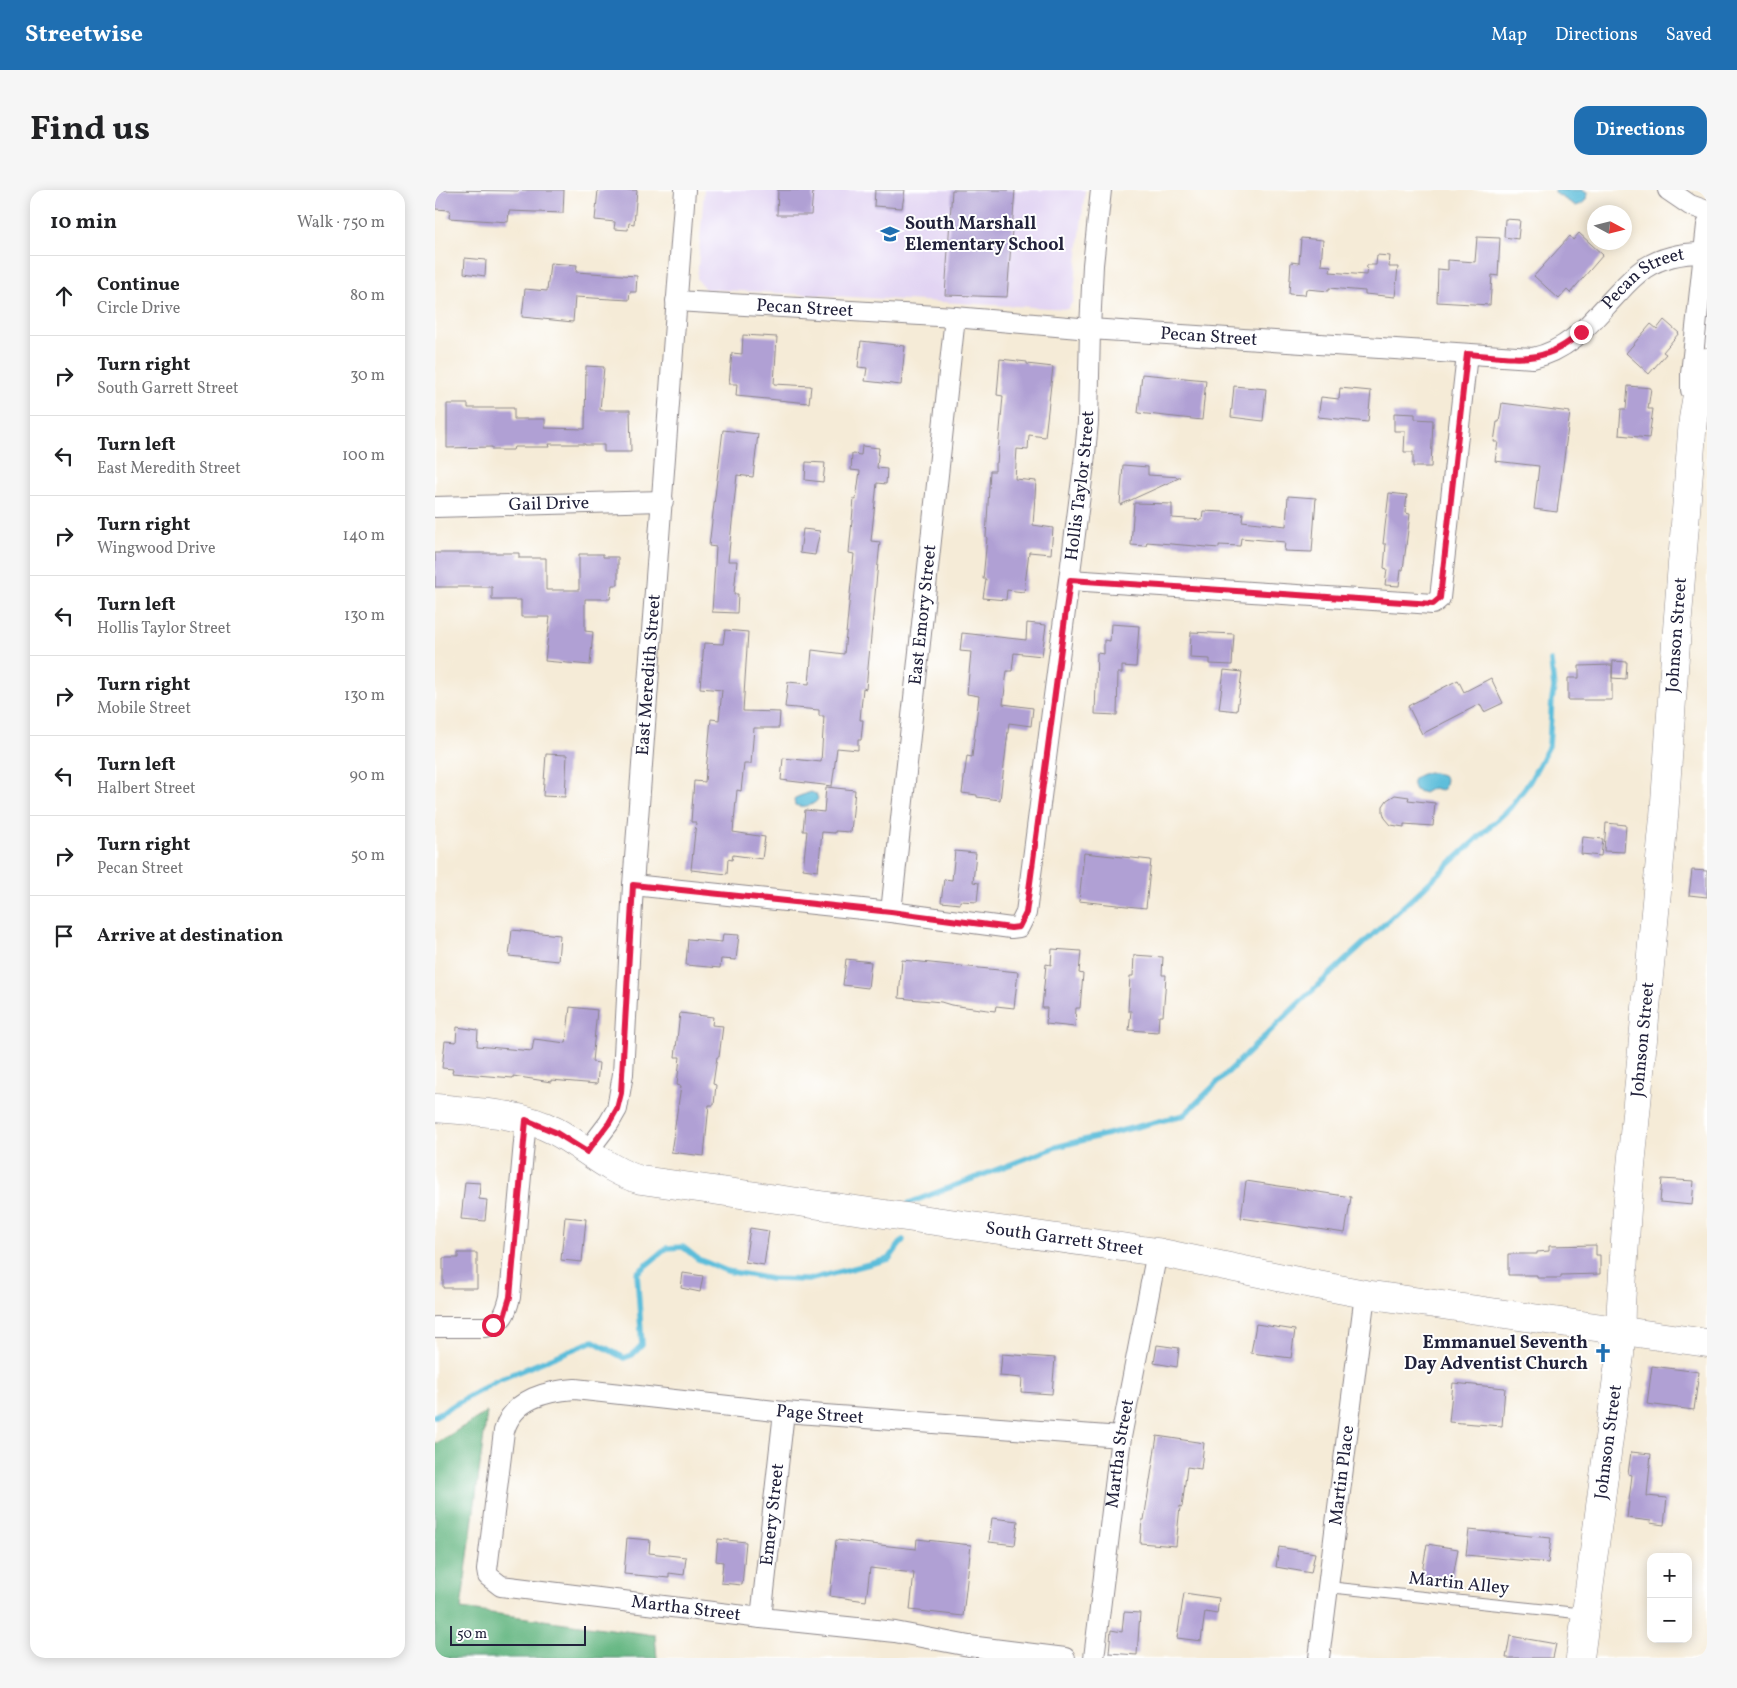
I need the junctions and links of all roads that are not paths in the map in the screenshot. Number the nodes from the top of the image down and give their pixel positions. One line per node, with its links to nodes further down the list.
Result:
1 (685, 190): 7 (street, East Meredith Street)
2 (1101, 190): 9 (street, Hollis Taylor Street)
3 (1668, 190): 4 (street)
4 (1707, 211)
5 (1707, 225): 6 (street, Johnson Street)
6 (1703, 253): 10 (street, Pecan Street); 12 (street, Johnson Street)
7 (676, 301): 8 (street, Pecan Street); 13 (street, East Meredith Street)
8 (955, 317): 9 (street, Pecan Street); 17 (street, East Emory Street)
9 (1090, 329): 10 (street, Pecan Street); 15 (street, Hollis Taylor Street)
10 (1467, 354): 15 (street)
11 (1707, 362): 12 (street, Johnson Street)
12 (1693, 419): 24 (street, Johnson Street)
13 (663, 501): 14 (street, Gail Drive); 16 (street, East Meredith Street)
14 (435, 507)
15 (1070, 580): 17 (street, Hollis Taylor Street)
16 (633, 885): 17 (street); 20 (street, East Meredith Street)
17 (891, 912)
18 (435, 1108): 19 (street, South Garrett Street)
19 (526, 1120): 20 (street, South Garrett Street); 23 (street)
20 (587, 1152): 21 (street, South Garrett Street)
21 (1157, 1252): 22 (street, South Garrett Street); 28 (street, Martha Street)
22 (1365, 1294): 24 (street, South Garrett Street); 29 (street, Martin Place)
23 (435, 1326)
24 (1620, 1331): 25 (street, South Garrett Street); 30 (street, Johnson Street)
25 (1707, 1343)
26 (521, 1404): 27 (street, Page Street); 31 (street, Martha Street)
27 (784, 1412): 28 (street, Page Street); 31 (street, Emery Street)
28 (1121, 1436): 33 (street, Martha Street)
29 (1328, 1587): 30 (lane, Martin Alley); 34 (street, Martin Place)
30 (1587, 1614): 35 (street, Johnson Street)
31 (761, 1618): 32 (street, Martha Street)
32 (1065, 1658)
33 (1093, 1658)
34 (1319, 1658)
35 (1580, 1658)

